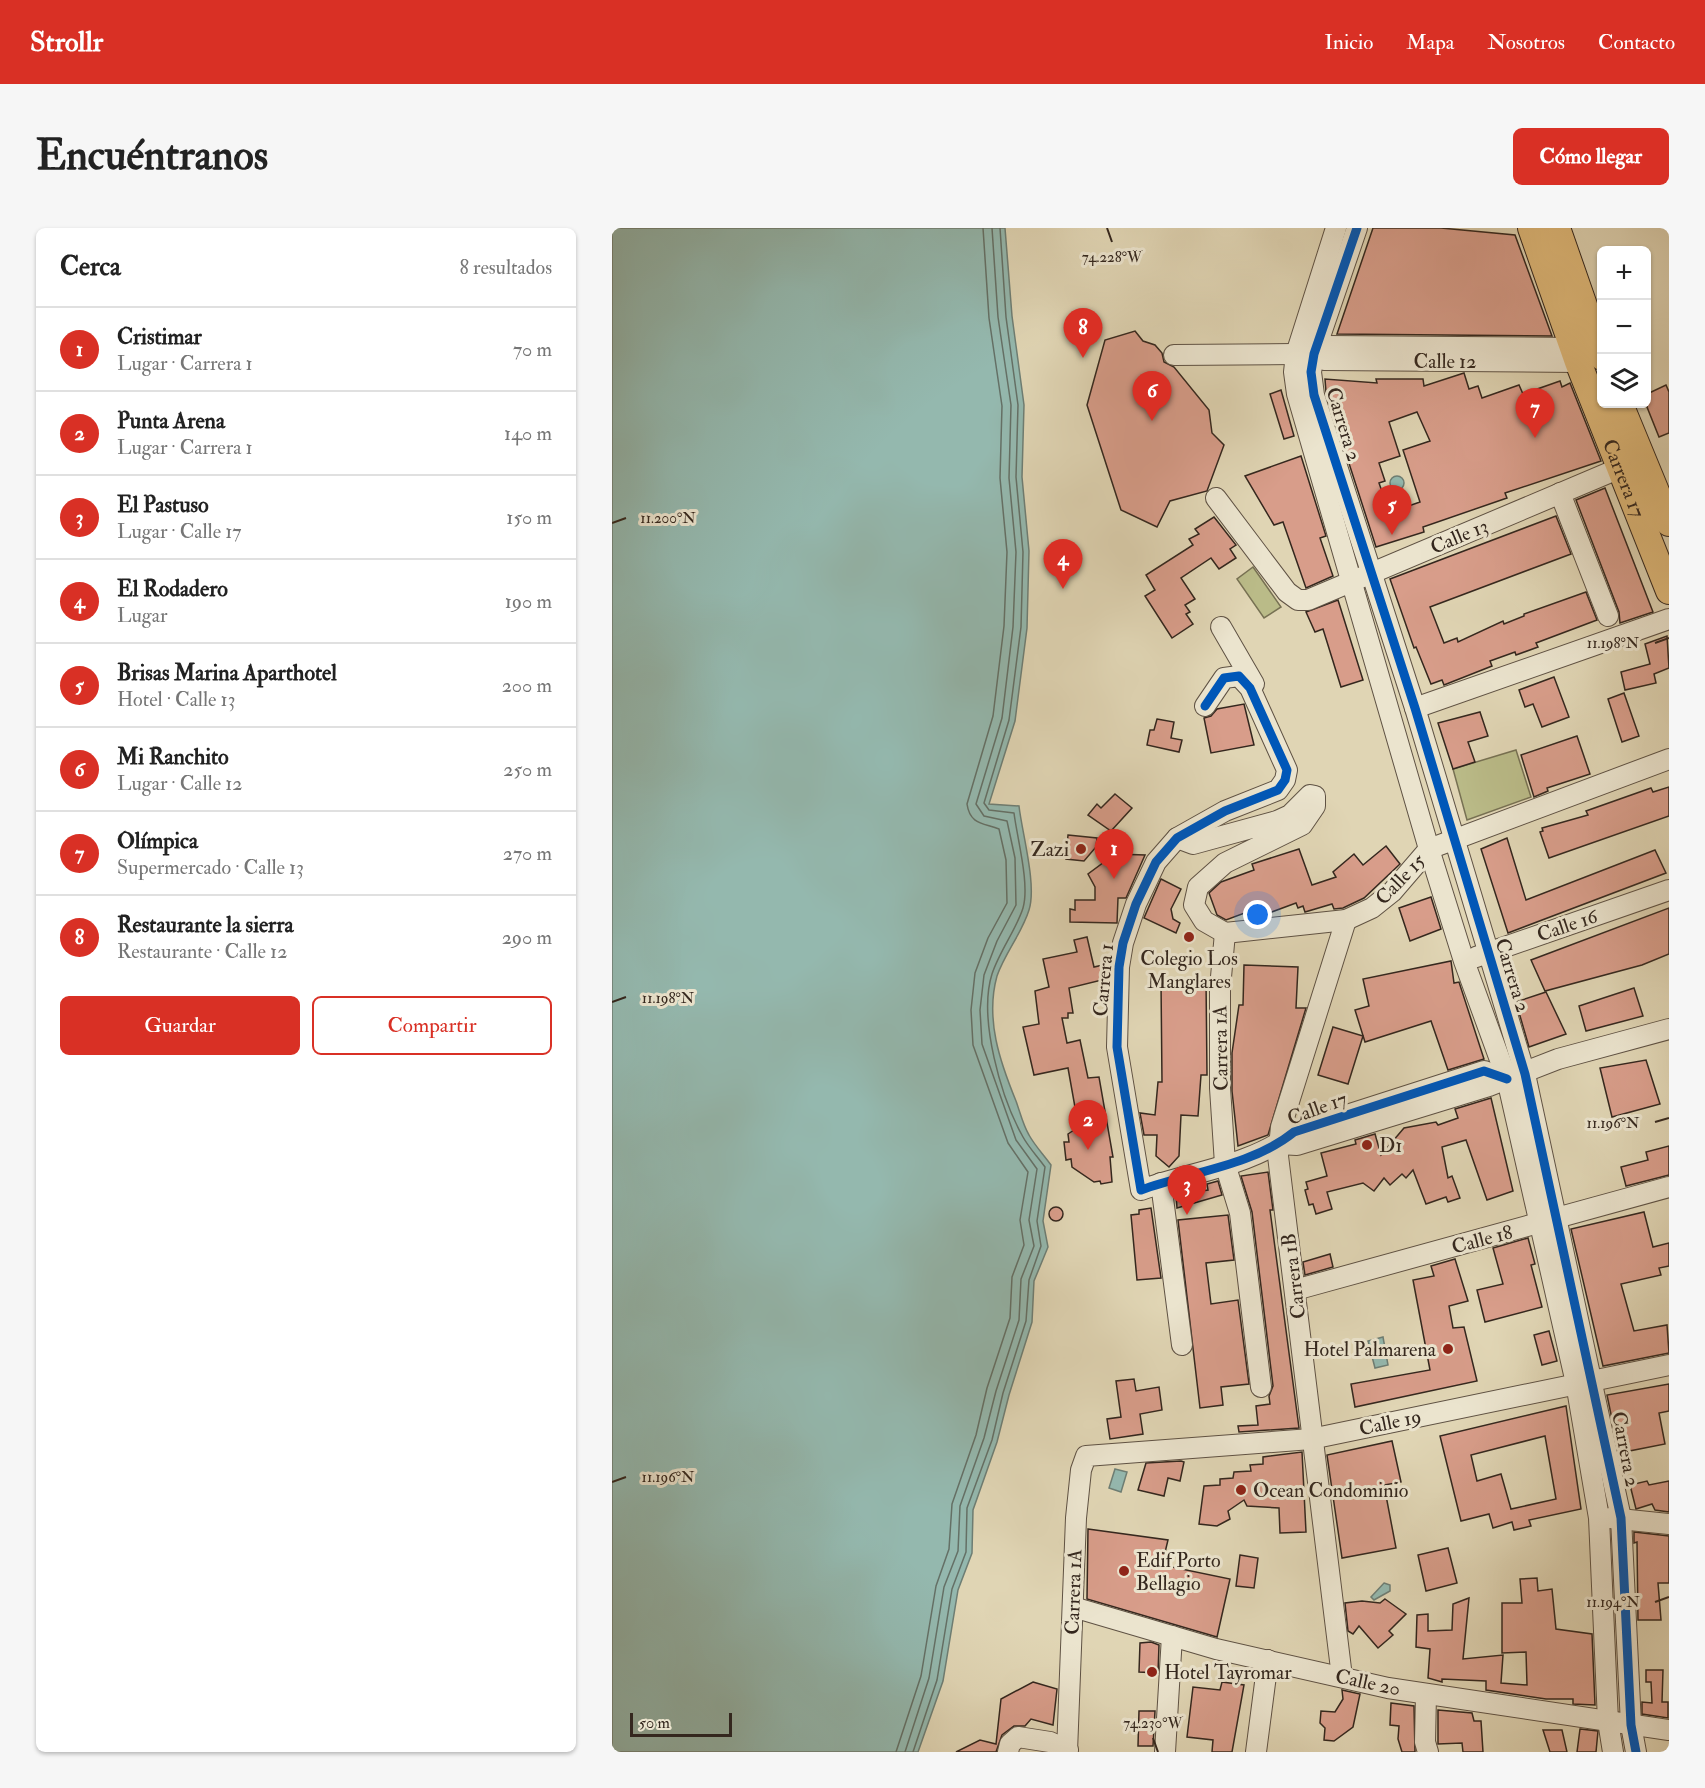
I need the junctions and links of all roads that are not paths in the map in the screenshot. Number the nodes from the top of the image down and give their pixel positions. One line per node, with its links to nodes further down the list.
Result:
1 (1336, 228): 5 (street, Carrera 2)
2 (1357, 228): 5 (street, Carrera 2)
3 (1531, 228): 7 (main road, Carrera 17)
4 (1557, 228): 7 (main road, Carrera 17)
5 (1305, 354): 6 (street, Calle 12); 7 (street, Calle 12); 13 (street, Carrera 2); 14 (street, Carrera 2)
6 (1174, 355)
7 (1584, 356): 9 (main road, Carrera 17)
8 (1622, 408): 12 (main road, Carrera 17)
9 (1620, 468): 10 (street, Calle 13); 15 (main road, Carrera 17)
10 (1560, 493): 13 (street, Calle 13); 16 (street)
11 (1216, 498): 14 (street, Calle 13)
12 (1669, 523)
13 (1373, 573): 14 (street, Calle 13); 20 (street, Carrera 2)
14 (1352, 582): 25 (street, Carrera 2)
15 (1669, 591)
16 (1608, 616)
17 (1669, 618): 20 (street)
18 (1221, 627): 21 (street)
19 (1205, 706): 21 (street)
20 (1415, 708): 24 (street, Carrera 2)
21 (1269, 729): 23 (street, Carrera 1)
22 (1669, 759): 24 (street, Calle 15)
23 (1177, 838): 28 (street); 37 (street, Carrera 1)
24 (1453, 840): 25 (street, Calle 15); 29 (street, Carrera 2)
25 (1429, 849): 27 (street, Calle 15); 30 (street, Carrera 2)
26 (1669, 890): 29 (street, Calle 16)
27 (1346, 920): 28 (street, Calle 15); 33 (street, Carrera 1B)
28 (1225, 933): 34 (street, Carrera 1A)
29 (1487, 953): 30 (street, Calle 16); 32 (street, Carrera 2)
30 (1464, 961): 32 (street, Carrera 2)
31 (1669, 1029): 32 (street, Calle 17)
32 (1516, 1077): 33 (street, Calle 17); 38 (street, Carrera 2)
33 (1279, 1144): 34 (street, Calle 17); 39 (street, Carrera 1B)
34 (1226, 1164): 35 (street, Calle 17); 43 (street, Carrera 1A)
35 (1161, 1182): 37 (street, Calle 17); 40 (street)
36 (1669, 1187): 38 (street, Calle 18)
37 (1141, 1190)
38 (1548, 1220): 39 (street, Calle 18); 42 (street, Carrera 2)
39 (1295, 1290): 44 (street, Carrera 1B)
40 (1182, 1345)
41 (1669, 1365): 42 (street, Calle 19)
42 (1585, 1382): 44 (street, Calle 19); 46 (street, Carrera 2); 47 (street, Carrera 2)
43 (1261, 1387)
44 (1311, 1439): 45 (street, Calle 19); 52 (street, Carrera 1B)
45 (1108, 1453): 49 (street, Carrera 1A)
46 (1599, 1518): 47 (street); 54 (street, Carrera 2)
47 (1621, 1518): 48 (street); 55 (street, Carrera 2)
48 (1669, 1524)
49 (1073, 1607): 50 (street, Calle 20); 57 (street, Carrera 1A)
50 (1172, 1636): 51 (street, Calle 20); 59 (street)
51 (1268, 1660): 52 (street, Calle 20); 60 (street)
52 (1342, 1677): 53 (street, Calle 20)
53 (1426, 1694): 54 (street, Calle 20); 61 (street)
54 (1608, 1721): 55 (street, Calle 20); 62 (street, Carrera 2)
55 (1631, 1725): 56 (street, Calle 20); 63 (street, Carrera 2)
56 (1669, 1730)
57 (1068, 1751): 58 (street)
58 (1008, 1752)
59 (1165, 1752)
60 (1256, 1752)
61 (1428, 1752)
62 (1613, 1752)
63 (1636, 1752)

